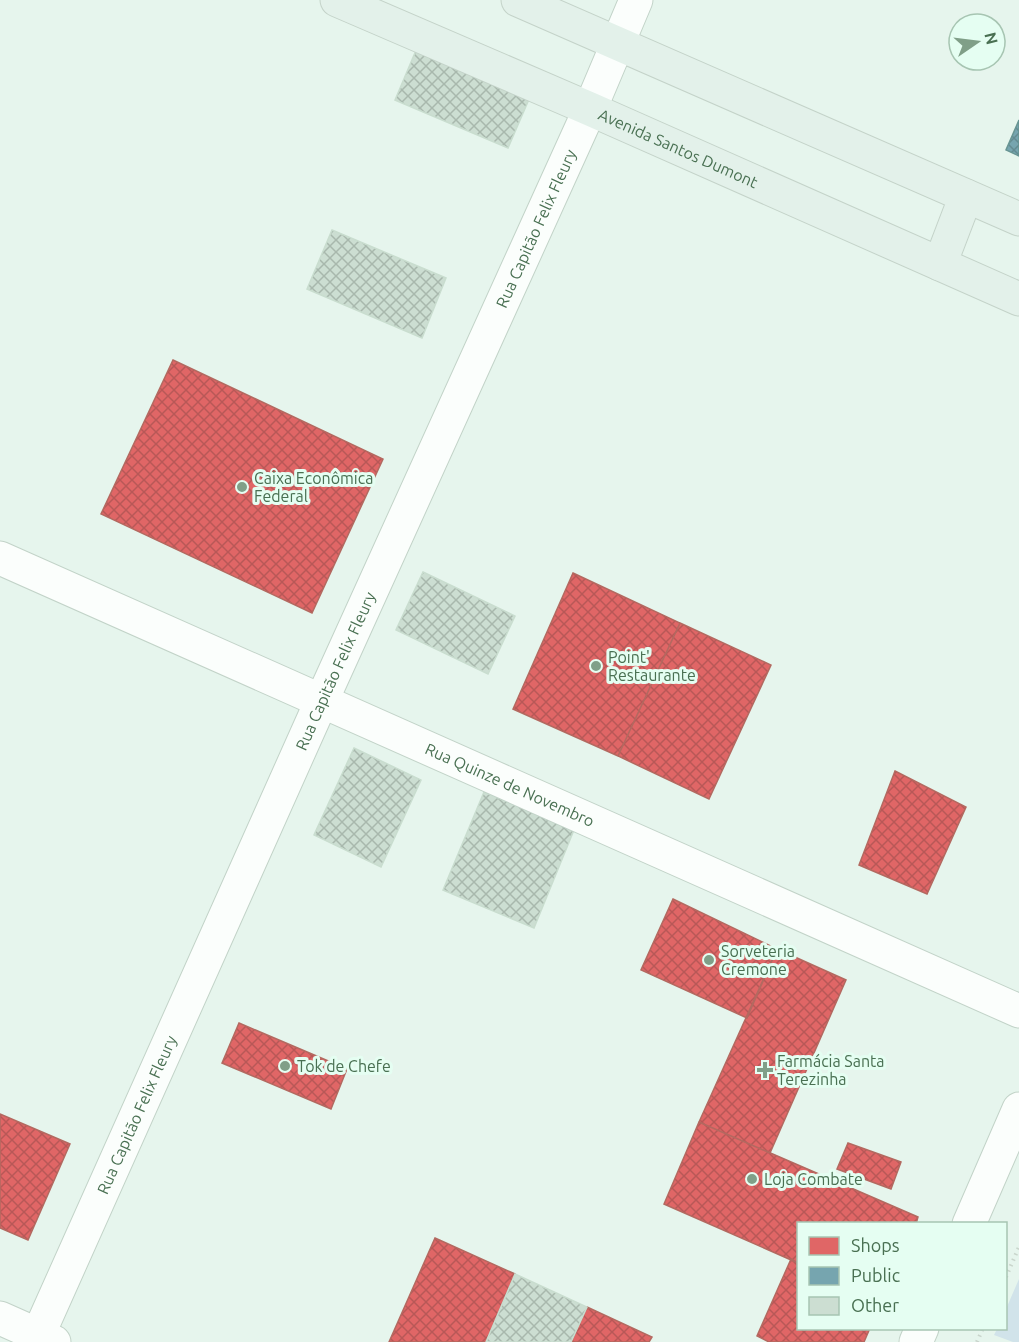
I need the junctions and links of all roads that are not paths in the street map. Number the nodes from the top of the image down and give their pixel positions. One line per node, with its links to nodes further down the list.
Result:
1 (338, 0): 5 (main road, Avenida Santos Dumont)
2 (518, 0): 4 (main road)
3 (636, 0): 4 (street, Rua Capitão Felix Fleury)
4 (617, 43): 5 (street, Rua Capitão Felix Fleury); 6 (main road)
5 (590, 109): 8 (main road, Avenida Santos Dumont); 11 (street, Rua Capitão Felix Fleury)
6 (966, 196): 7 (main road); 8 (main road)
7 (1019, 219)
8 (939, 264): 9 (main road, Avenida Santos Dumont)
9 (1019, 299)
10 (0, 558): 11 (street, Rua Quinze de Novembro)
11 (322, 700): 12 (street, Rua Quinze de Novembro); 16 (street, Rua Capitão Felix Fleury)
12 (1019, 1011)
13 (1019, 1109): 14 (street)
14 (970, 1222)
15 (0, 1318): 16 (street)
16 (42, 1340)

